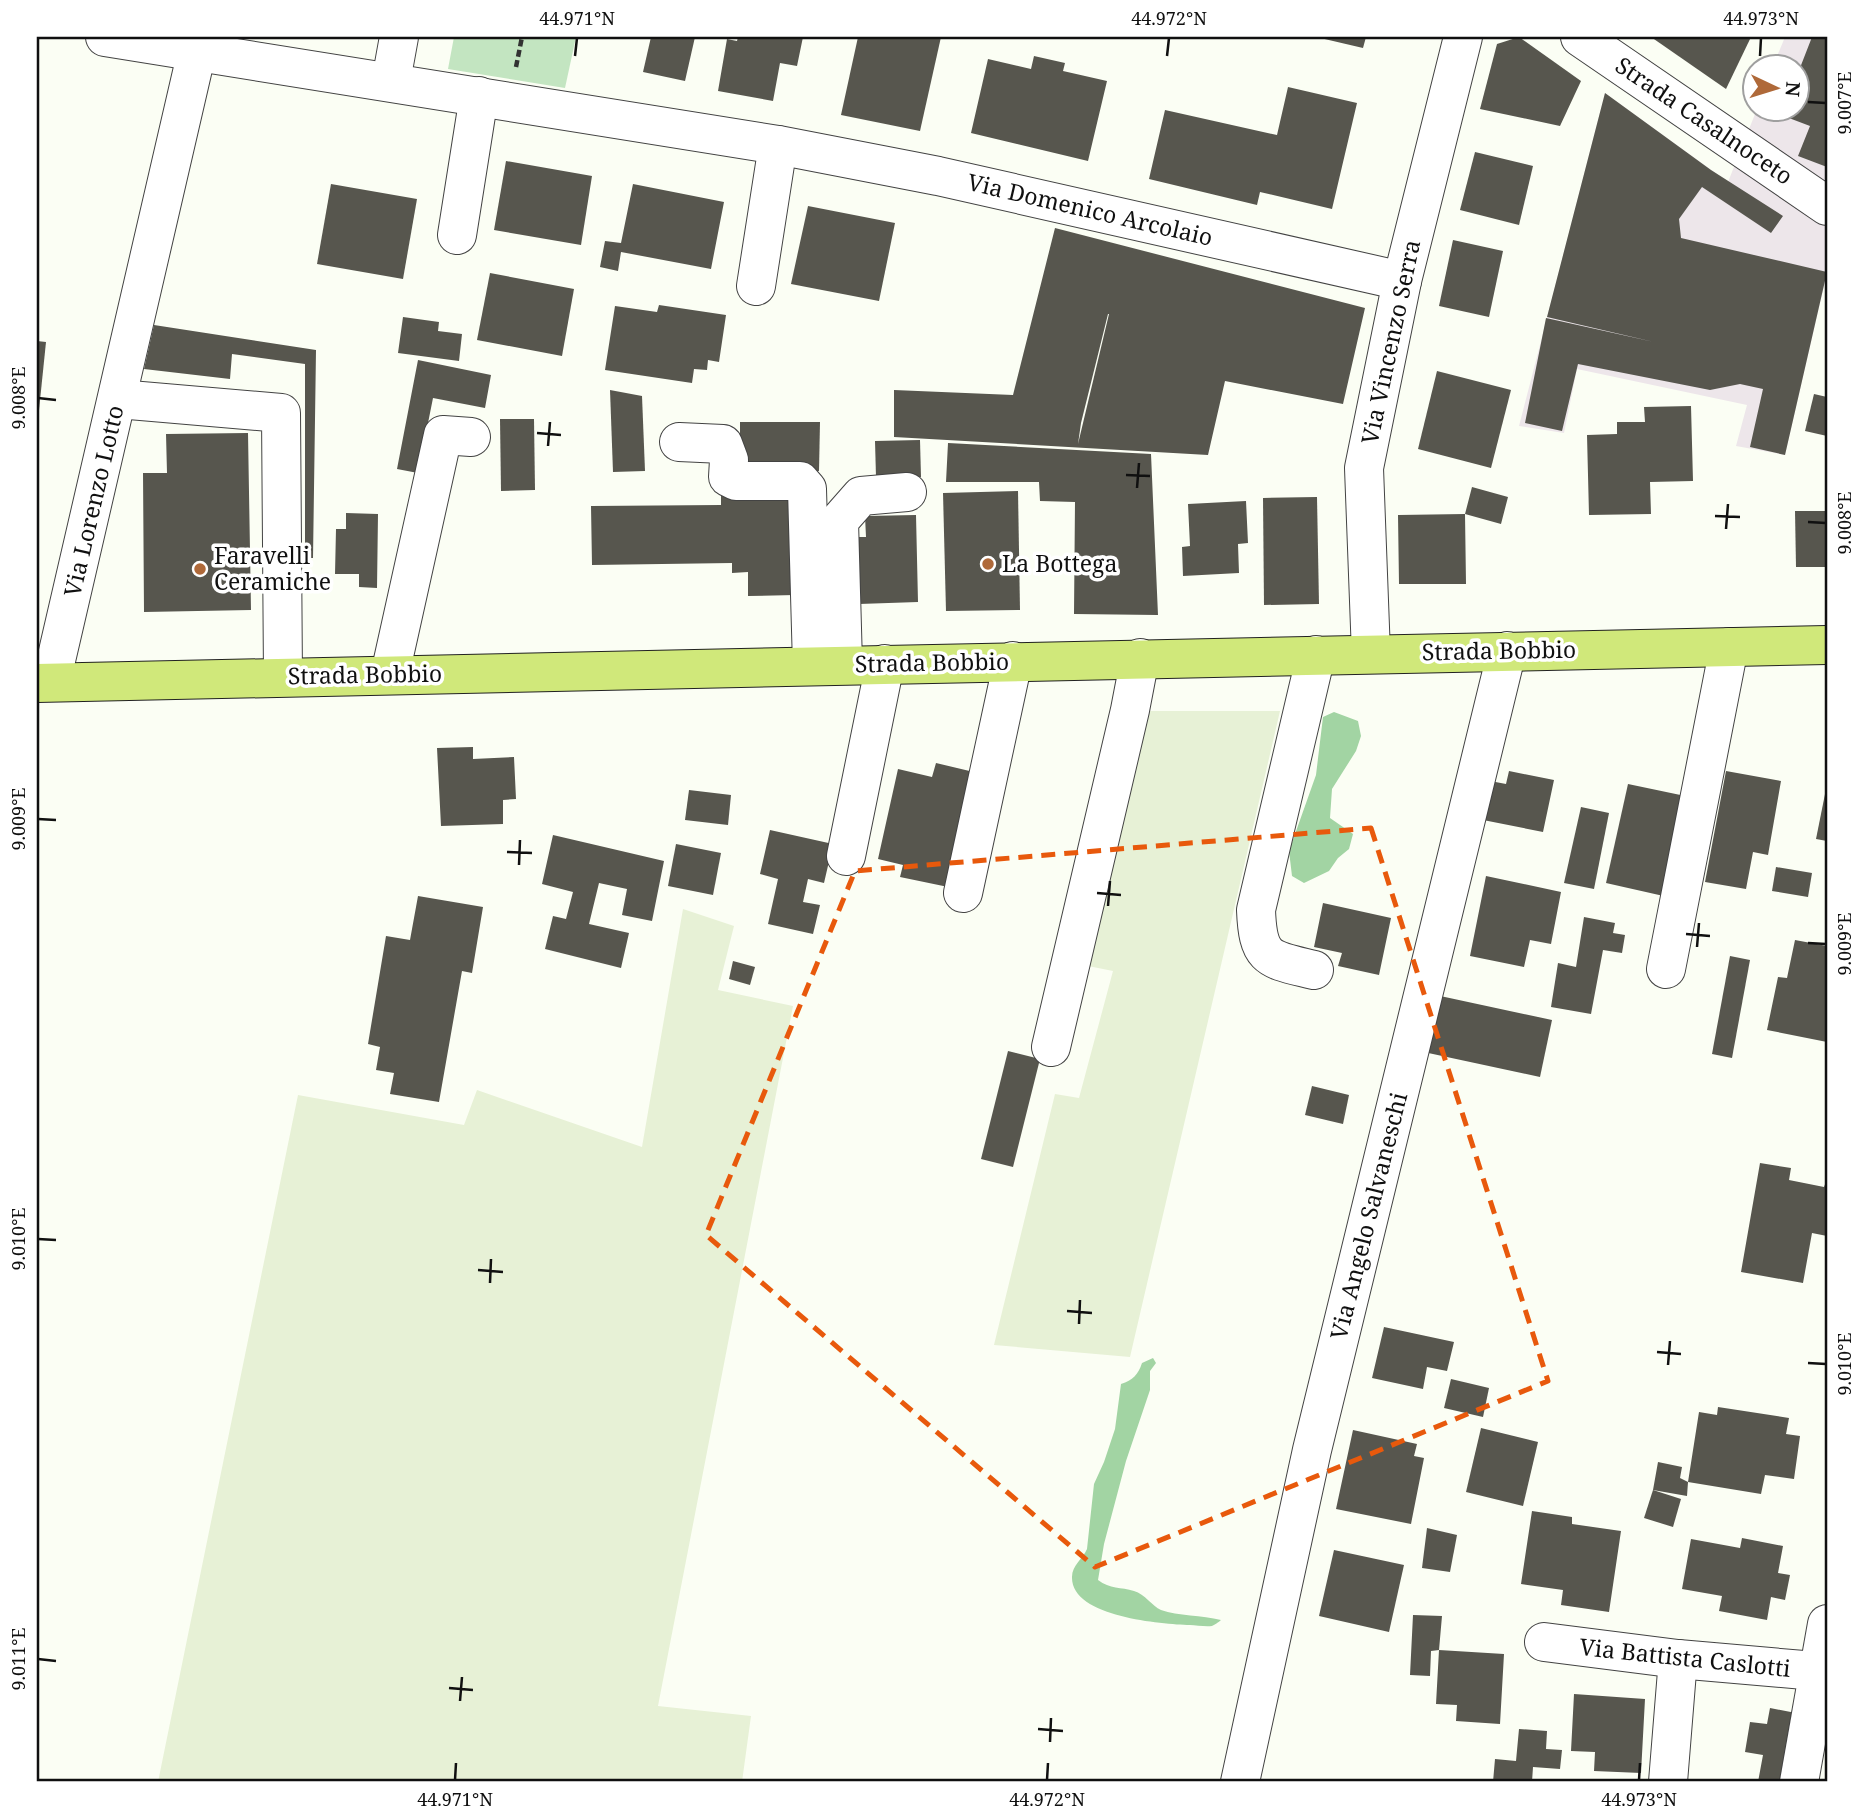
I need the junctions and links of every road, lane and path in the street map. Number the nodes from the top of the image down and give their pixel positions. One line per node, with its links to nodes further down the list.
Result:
1 (105, 37): 5 (street, Via Domenico Arcolaio)
2 (399, 37): 6 (street)
3 (1462, 37): 11 (street, Via Vincenzo Serra)
4 (1580, 37): 9 (street, Strada Casalnoceto)
5 (197, 51): 6 (street, Via Domenico Arcolaio); 13 (street, Via Lorenzo Lotto)
6 (391, 81): 7 (street, Via Domenico Arcolaio)
7 (479, 96): 8 (street, Via Domenico Arcolaio); 10 (street)
8 (778, 145): 11 (street, Via Domenico Arcolaio); 12 (street)
9 (1827, 206)
10 (457, 235)
11 (1402, 281): 20 (street, Via Vincenzo Serra)
12 (756, 286)
13 (118, 399): 27 (street); 28 (street, Via Lorenzo Lotto)
14 (471, 437): 26 (street)
15 (679, 442): 25 (street)
16 (907, 492): 25 (street)
17 (1827, 645): 18 (main road, Strada Bobbio)
18 (1730, 647): 19 (main road, Strada Bobbio); 31 (street)
19 (1507, 651): 20 (main road, Strada Bobbio); 38 (street, Via Angelo Salvaneschi)
20 (1371, 653): 21 (main road, Strada Bobbio)
21 (1316, 655): 22 (main road, Strada Bobbio); 32 (street)
22 (1140, 658): 23 (main road, Strada Bobbio); 33 (street)
23 (1013, 661): 24 (main road, Strada Bobbio); 30 (street)
24 (885, 664): 25 (main road, Strada Bobbio); 29 (street)
25 (827, 665): 26 (main road, Strada Bobbio)
26 (390, 674): 27 (main road, Strada Bobbio)
27 (283, 677): 28 (main road, Strada Bobbio)
28 (44, 682)
29 (846, 856)
30 (963, 893)
31 (1666, 969)
32 (1314, 970)
33 (1051, 1047)
34 (1827, 1624): 37 (street)
35 (1544, 1642): 36 (street, Via Battista Caslotti)
36 (1678, 1659): 37 (street, Via Battista Caslotti); 39 (street)
37 (1822, 1672): 40 (street)
38 (1240, 1782)
39 (1668, 1782)
40 (1800, 1782)

